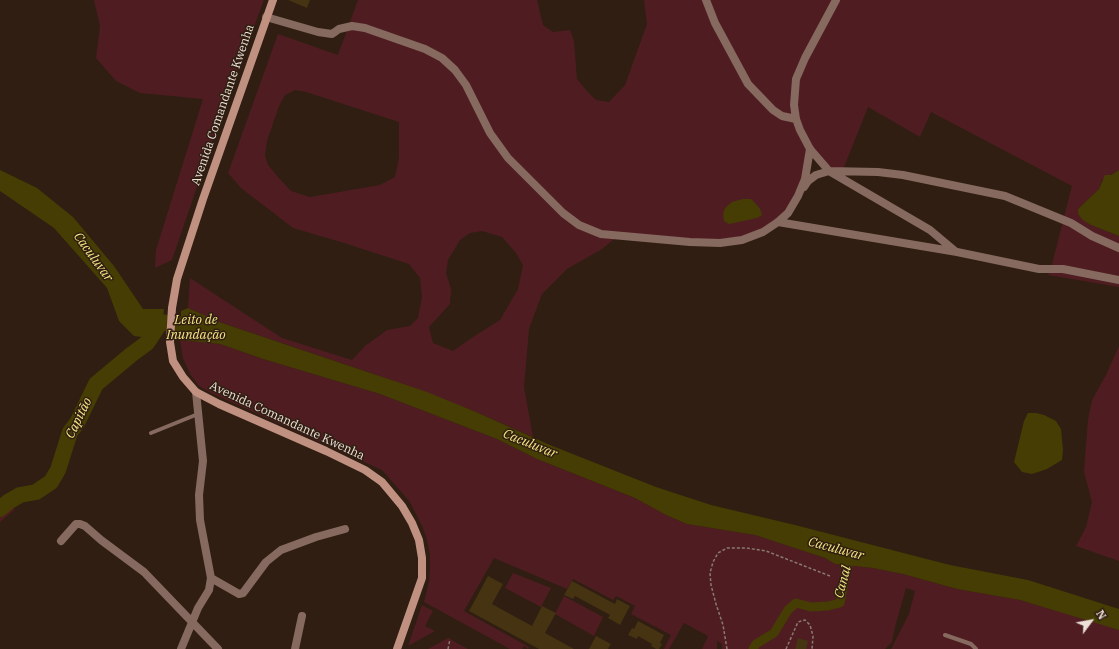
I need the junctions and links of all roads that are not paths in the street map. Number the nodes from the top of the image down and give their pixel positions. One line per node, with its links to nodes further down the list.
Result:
1 (273, 0): 4 (main road, Avenida Comandante Kwenha)
2 (706, 0): 5 (street)
3 (836, 0): 5 (street)
4 (266, 17): 9 (street); 13 (main road, Avenida Comandante Kwenha)
5 (796, 119): 6 (street)
6 (810, 149): 7 (street); 8 (street)
7 (829, 171): 8 (street); 10 (street); 11 (street)
8 (798, 196): 9 (street)
9 (778, 222): 11 (street)
10 (1119, 248)
11 (957, 252): 12 (street)
12 (1119, 280)
13 (196, 392): 14 (street); 25 (main road, Avenida Comandante Kwenha)
14 (198, 414): 15 (lane); 18 (street)
15 (151, 433)
16 (345, 529): 18 (street)
17 (61, 542): 20 (street)
18 (211, 578): 20 (street)
19 (302, 616): 24 (street)
20 (192, 622): 22 (street); 23 (street)
21 (945, 635): 26 (lane)
22 (181, 649)
23 (218, 649)
24 (295, 649)
25 (397, 649)
26 (976, 649)

